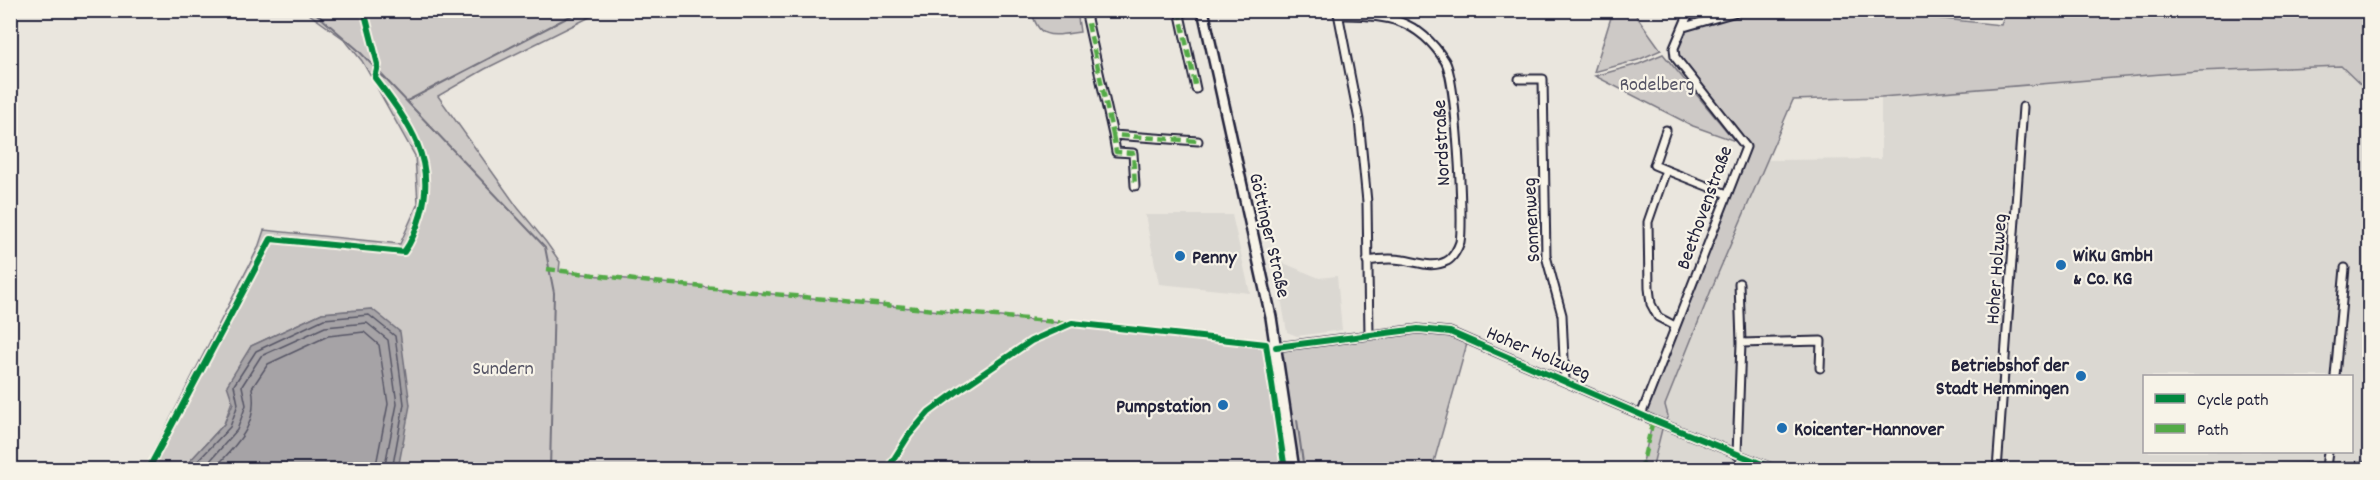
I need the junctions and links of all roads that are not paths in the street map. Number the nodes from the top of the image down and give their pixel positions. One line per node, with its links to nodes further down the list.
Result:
1 (1085, 10): 12 (street)
2 (1179, 10): 9 (street)
3 (1203, 10): 25 (street, Göttinger Straße)
4 (1690, 10): 7 (street, Beethovenstraße)
5 (1743, 10): 7 (street)
6 (1338, 13): 19 (street, Nordstraße); 19 (street, Nordstraße)
7 (1684, 27): 18 (street, Beethovenstraße)
8 (1519, 80): 28 (street, Sonnenweg)
9 (1197, 89)
10 (2023, 107): 37 (street, Hoher Holzweg)
11 (1666, 130): 16 (street)
12 (1113, 135): 13 (street); 15 (street)
13 (1133, 136): 14 (street); 15 (street)
14 (1198, 141)
15 (1133, 153): 17 (street)
16 (1666, 170): 18 (street); 22 (street)
17 (1135, 186)
18 (1727, 194): 22 (street, Beethovenstraße)
19 (1367, 261): 23 (street, Nordstraße)
20 (2345, 268): 27 (street)
21 (1739, 283): 24 (street)
22 (1676, 326): 29 (street, Beethovenstraße)
23 (1369, 335): 25 (street, Hoher Holzweg); 28 (street, Hoher Holzweg)
24 (1741, 343): 26 (street); 31 (street)
25 (1276, 347): 35 (street, Göttinger Straße)
26 (1820, 368)
27 (2335, 375)
28 (1566, 381): 29 (street, Hoher Holzweg)
29 (1641, 415): 31 (street, Hoher Holzweg)
30 (2328, 453): 33 (street)
31 (1737, 455): 36 (street, Hoher Holzweg)
32 (2370, 466): 34 (street)
33 (2326, 467): 34 (street); 38 (street)
34 (2335, 468)
35 (1294, 470)
36 (1777, 470)
37 (1997, 470)
38 (2257, 470)

